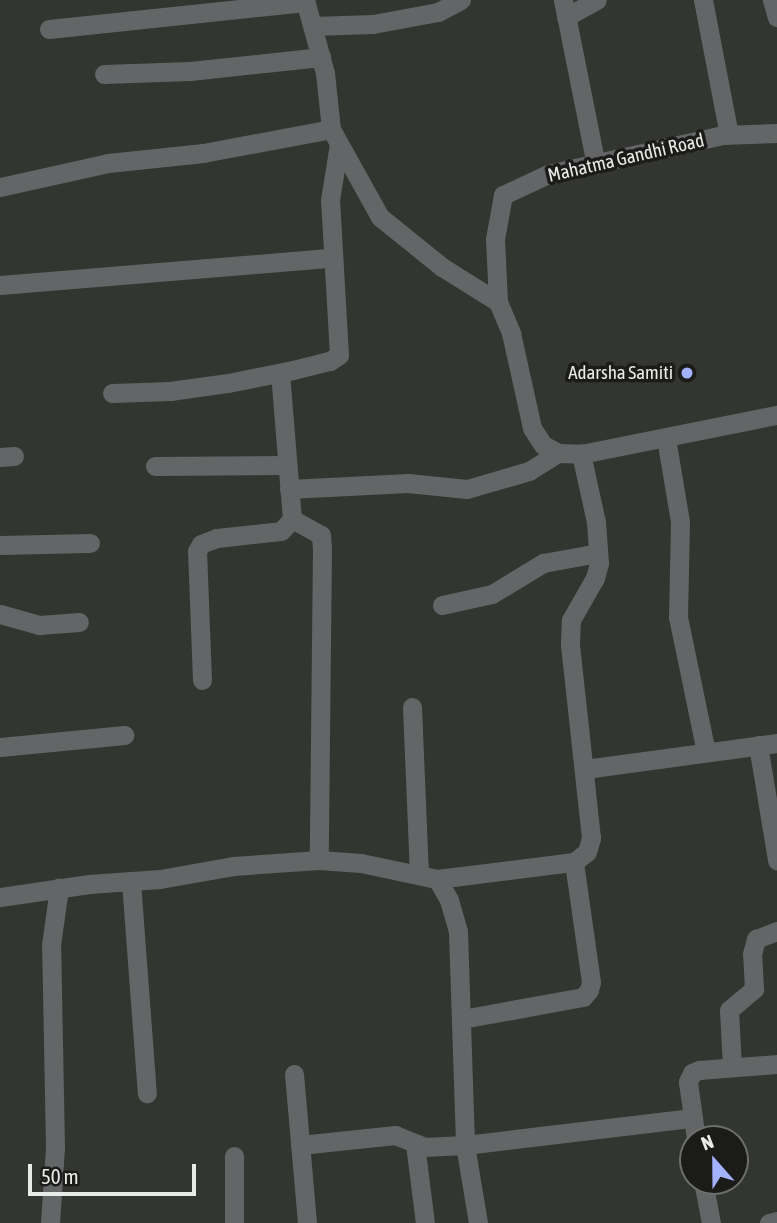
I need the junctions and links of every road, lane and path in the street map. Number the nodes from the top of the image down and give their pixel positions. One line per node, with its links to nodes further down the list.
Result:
1 (461, 0): 8 (street)
2 (597, 0): 6 (street)
3 (703, 0): 13 (street)
4 (772, 0): 7 (street)
5 (306, 1): 8 (street); 9 (street)
6 (565, 8): 15 (street)
7 (777, 17)
8 (313, 26): 10 (street)
9 (49, 29)
10 (321, 57): 11 (street); 14 (street)
11 (104, 74)
12 (777, 134): 13 (street, Mahatma Gandhi Road)
13 (729, 135): 15 (street, Mahatma Gandhi Road)
14 (335, 137): 16 (street); 17 (street); 19 (street)
15 (596, 166): 19 (street, Mahatma Gandhi Road)
16 (0, 187)
17 (331, 258): 18 (street); 20 (street)
18 (0, 285)
19 (498, 302): 24 (street)
20 (280, 373): 21 (street); 26 (street)
21 (112, 393)
22 (777, 415): 23 (street)
23 (666, 438): 25 (street); 41 (street)
24 (558, 453): 25 (street); 28 (street)
25 (581, 454): 32 (street)
26 (286, 465): 27 (street); 28 (street)
27 (155, 466)
28 (289, 489): 29 (street)
29 (292, 519): 36 (street); 43 (street)
30 (90, 543): 31 (street)
31 (0, 545)
32 (598, 553): 33 (street); 42 (street)
33 (442, 605)
34 (0, 614): 35 (street)
35 (79, 622)
36 (202, 680)
37 (412, 707): 46 (street)
38 (124, 735): 40 (street)
39 (767, 744): 41 (street); 44 (street)
40 (0, 747)
41 (706, 752): 42 (street)
42 (585, 769): 45 (street)
43 (319, 860): 46 (street); 47 (street)
44 (777, 860)
45 (573, 862): 46 (street); 51 (street)
46 (428, 876): 51 (street)
47 (131, 882): 48 (street); 55 (street)
48 (59, 888): 49 (street); 64 (street)
49 (0, 897)
50 (777, 931): 53 (street)
51 (462, 1019): 60 (street)
52 (777, 1064): 53 (street)
53 (732, 1068): 56 (street)
54 (295, 1074): 59 (street)
55 (147, 1093)
56 (692, 1118): 57 (street); 60 (street)
57 (693, 1125)
58 (415, 1144): 59 (street); 60 (street); 67 (street)
59 (300, 1145): 66 (street)
60 (465, 1145): 68 (street)
61 (234, 1156): 65 (street)
62 (706, 1195): 69 (street)
63 (777, 1221): 70 (street)
64 (50, 1223)
65 (233, 1223)
66 (307, 1223)
67 (425, 1223)
68 (478, 1223)
69 (711, 1223)
70 (769, 1223)

